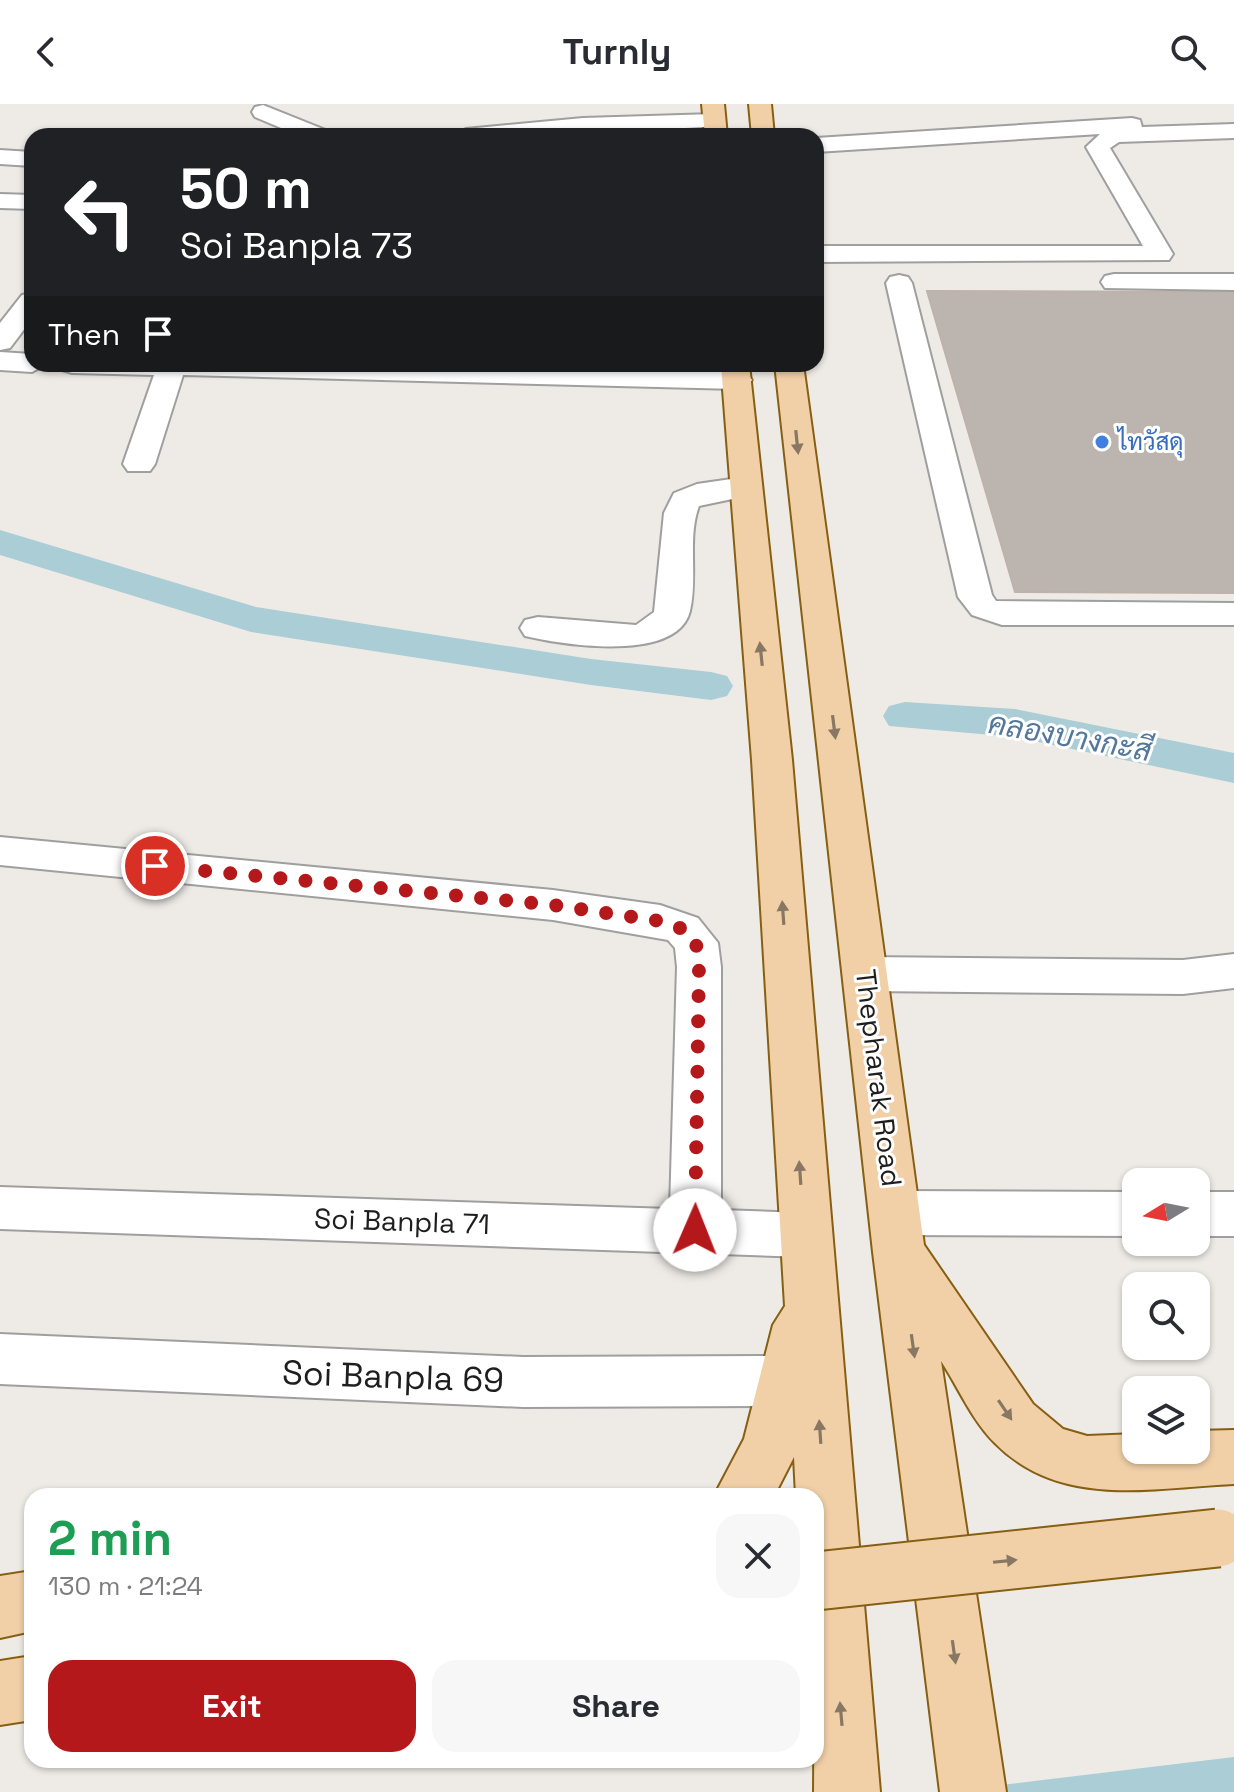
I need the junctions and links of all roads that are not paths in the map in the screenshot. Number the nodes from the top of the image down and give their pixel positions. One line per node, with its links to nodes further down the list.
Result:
1 (760, 104): 8 (main road)
2 (263, 112): 6 (street)
3 (584, 114): 5 (street); 7 (street)
4 (1234, 119): 10 (street)
5 (714, 120)
6 (301, 128)
7 (470, 128)
8 (762, 128)
9 (1234, 131): 15 (street)
10 (824, 145)
11 (0, 157): 12 (street)
12 (24, 158)
13 (0, 201): 14 (street)
14 (24, 202)
15 (824, 254)
16 (1088, 282): 17 (street)
17 (1234, 282)
18 (931, 283): 28 (street)
19 (24, 311): 20 (street)
20 (0, 342)
21 (0, 361): 22 (street)
22 (24, 362)
23 (170, 372): 26 (street)
24 (736, 372): 27 (main road)
25 (790, 372): 32 (main road, Thepharak Road, one-way to 32)
26 (139, 464)
27 (745, 487): 29 (street); 39 (main road, one-way to 27)
28 (1234, 614)
29 (538, 628)
30 (0, 851): 37 (street)
31 (1234, 971): 32 (street)
32 (866, 974): 38 (main road, Thepharak Road)
33 (0, 1208): 37 (street, Soi Banpla 71)
34 (1210, 1214): 35 (street)
35 (1234, 1214)
36 (1122, 1215): 38 (street)
37 (695, 1230): 39 (street, Soi Banpla 71)
38 (898, 1233): 42 (main road, one-way to 42); 53 (main road, Thepharak Road, one-way to 53)
39 (808, 1257): 41 (main road); 44 (main road, one-way to 39)
40 (0, 1359): 41 (street, Soi Banpla 69)
41 (786, 1381): 43 (main road)
42 (1234, 1457)
43 (747, 1488)
44 (824, 1488)
45 (824, 1495): 52 (main road, one-way to 45)
46 (1234, 1538): 47 (main road, one-way to 46, bridge)
47 (824, 1580)
48 (24, 1602): 49 (main road)
49 (0, 1607)
50 (24, 1689): 51 (main road)
51 (0, 1693)
52 (847, 1792)
53 (973, 1792)

